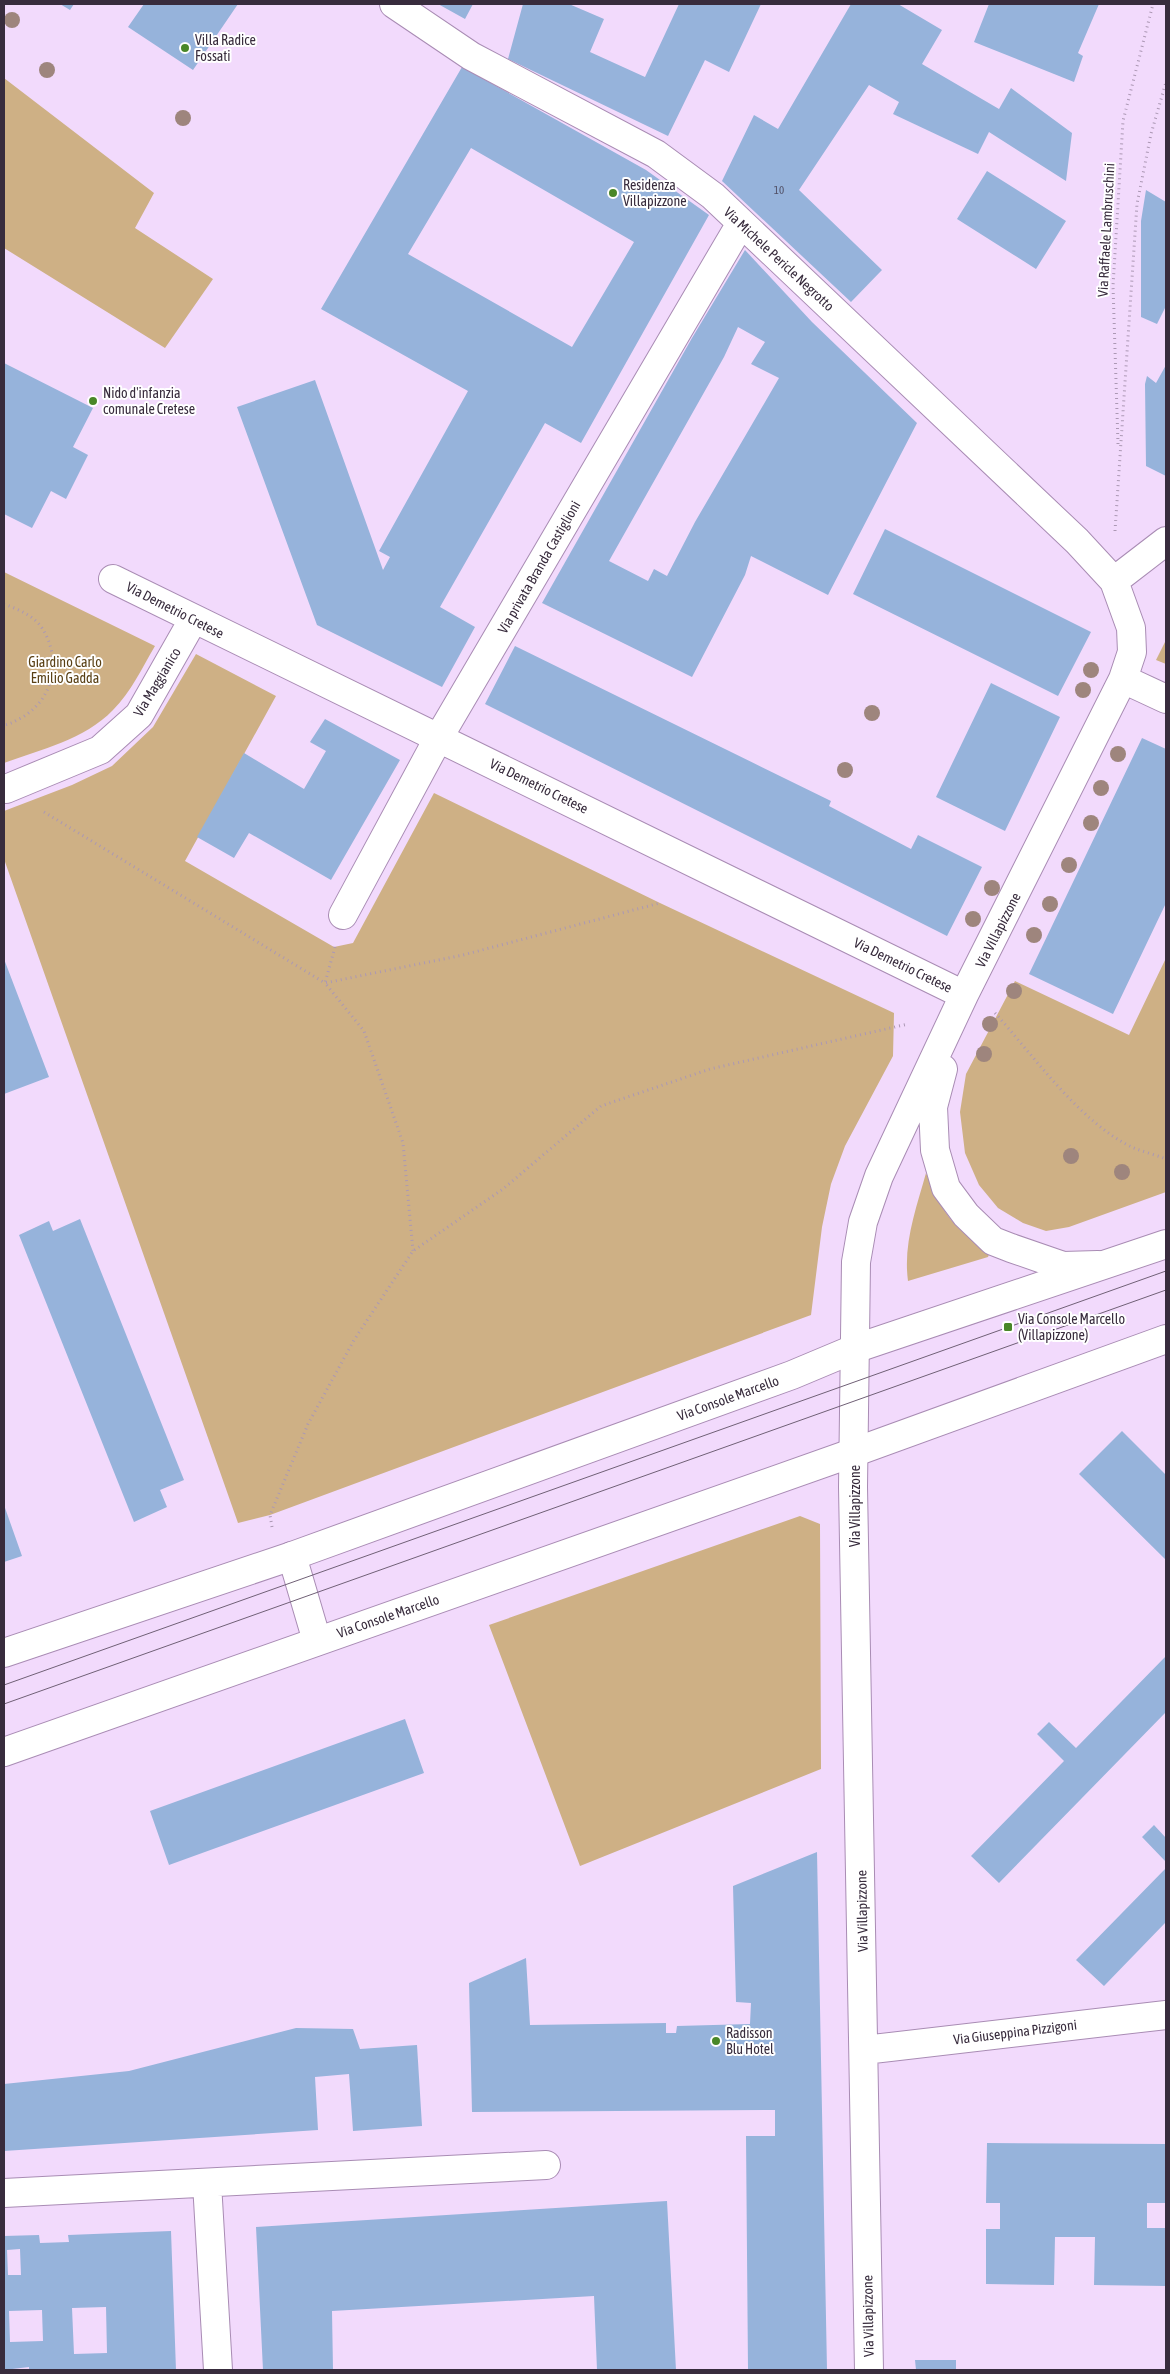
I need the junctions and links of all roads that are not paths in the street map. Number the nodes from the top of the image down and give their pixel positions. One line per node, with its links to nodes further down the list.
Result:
1 (394, 4): 2 (street, Via Michele Pericle Negrotto)
2 (741, 223): 5 (street, Via Michele Pericle Negrotto); 9 (street, Via privata Branda Castiglioni)
3 (1166, 541): 5 (street)
4 (113, 580): 6 (street, Via Demetrio Cretese)
5 (1114, 581): 7 (street, Via Villapizzone)
6 (194, 620): 9 (street, Via Demetrio Cretese); 10 (street, Via Maggianico)
7 (1123, 680): 8 (street); 12 (street, Via Villapizzone)
8 (1166, 699)
9 (439, 737): 11 (street, Via privata Branda Castiglioni); 12 (street, Via Demetrio Cretese)
10 (6, 789)
11 (342, 915)
12 (964, 995): 14 (street); 16 (street, Via Villapizzone)
13 (1166, 1244): 14 (street, Via Console Marcello)
14 (1110, 1264): 16 (street, Via Console Marcello)
15 (1166, 1339): 17 (street, Via Console Marcello)
16 (854, 1349): 17 (street, Via Villapizzone); 18 (street, Via Console Marcello)
17 (855, 1452): 19 (street, Via Console Marcello); 23 (street, Via Villapizzone)
18 (286, 1558): 19 (street); 20 (street, Via Console Marcello)
19 (317, 1641): 21 (street, Via Console Marcello)
20 (4, 1653)
21 (4, 1752)
22 (1166, 2015): 23 (street, Via Giuseppina Pizzigoni)
23 (864, 2050): 28 (street, Via Villapizzone)
24 (546, 2165): 25 (street)
25 (207, 2183): 26 (street); 27 (street)
26 (4, 2193)
27 (218, 2370)
28 (869, 2370)

